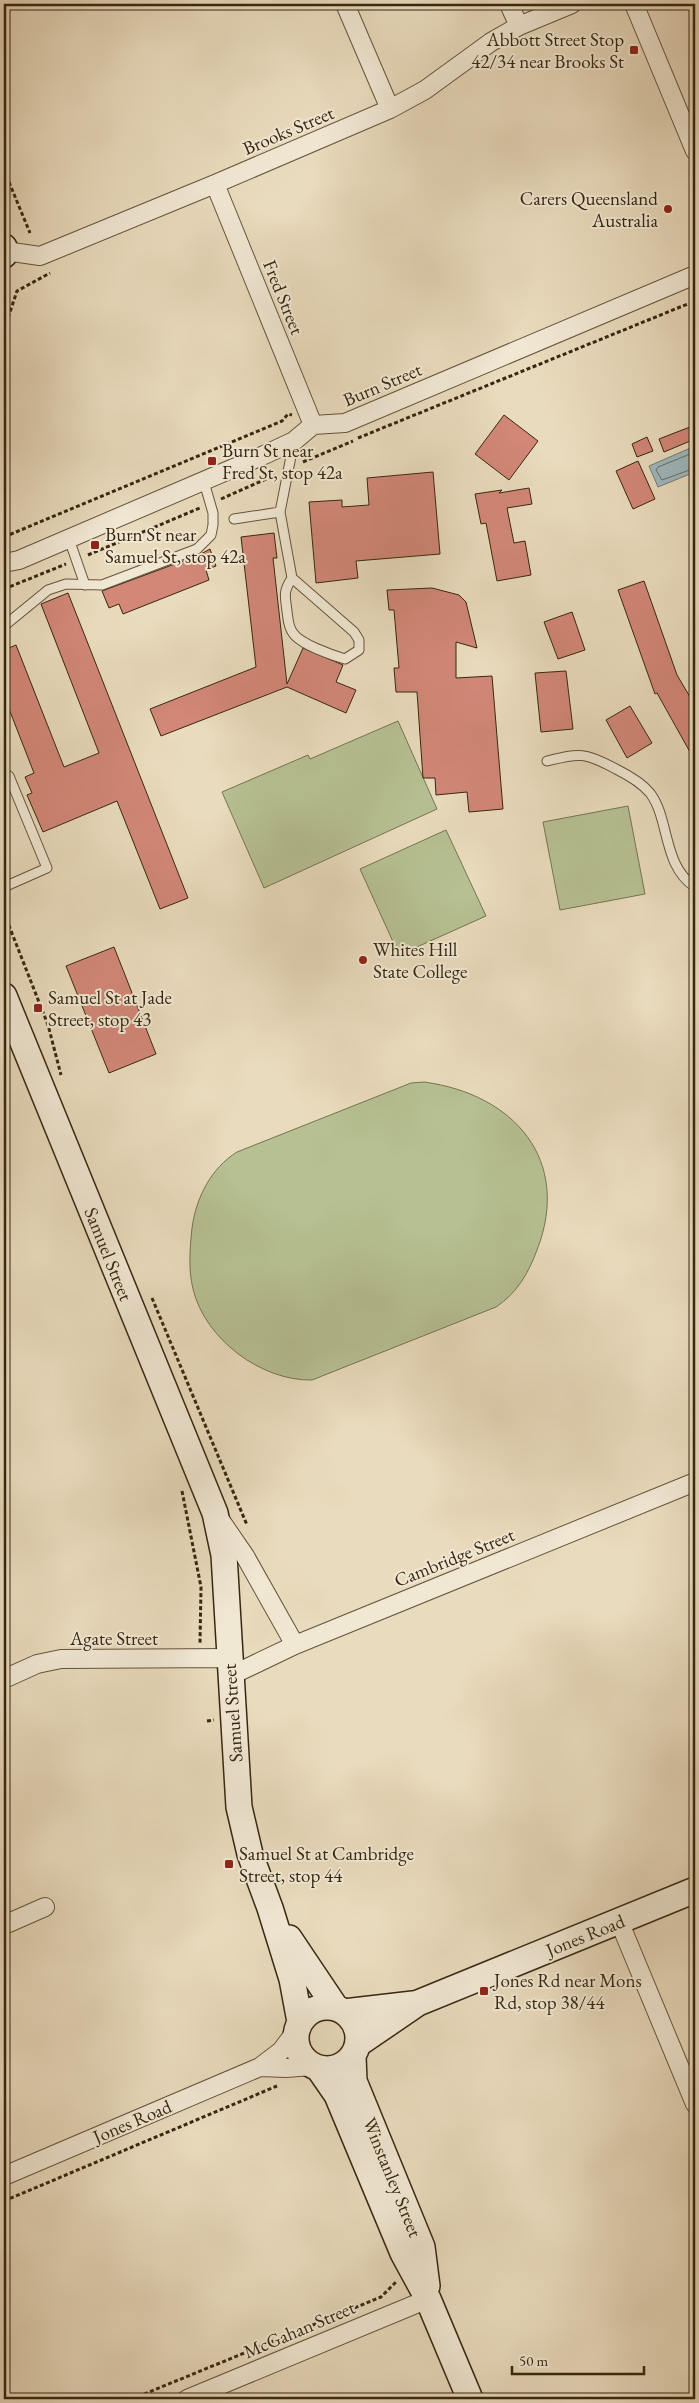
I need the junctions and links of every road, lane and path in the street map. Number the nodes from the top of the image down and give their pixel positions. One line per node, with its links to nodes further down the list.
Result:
1 (345, 4): 6 (street)
2 (509, 4): 5 (street)
3 (572, 4): 5 (street, Brooks Street)
4 (634, 4): 7 (street)
5 (518, 26): 6 (street, Brooks Street)
6 (390, 108): 9 (street, Brooks Street)
7 (695, 152)
8 (4, 170): 10 (path)
9 (215, 184): 11 (street, Brooks Street); 17 (street, Fred Street)
10 (30, 233)
11 (4, 251)
12 (56, 270): 15 (path)
13 (695, 275): 17 (street, Burn Street)
14 (695, 301): 19 (path)
15 (4, 330)
16 (293, 415): 24 (path)
17 (314, 425): 18 (street)
18 (294, 441): 19 (lane); 20 (street)
19 (290, 468): 21 (path); 22 (lane)
20 (204, 482): 21 (lane); 25 (street)
21 (210, 504): 26 (path); 29 (lane)
22 (280, 512): 23 (lane); 28 (lane)
23 (234, 519)
24 (4, 536)
25 (69, 539): 26 (lane); 27 (street)
26 (76, 559): 29 (lane); 30 (path)
27 (4, 563)
28 (292, 578): 28 (lane)
29 (85, 585): 31 (lane)
30 (4, 589)
31 (4, 626)
32 (547, 761): 35 (lane)
33 (4, 778): 34 (lane)
34 (4, 887)
35 (695, 888)
36 (4, 913): 38 (path)
37 (4, 996): 42 (street, Samuel Street)
38 (61, 1078)
39 (149, 1290): 43 (path)
40 (180, 1482): 44 (path)
41 (695, 1482): 45 (street, Cambridge Street)
42 (215, 1513): 45 (street, Samuel Street); 46 (street, Samuel Street)
43 (247, 1526)
44 (200, 1643)
45 (295, 1645): 46 (street, Cambridge Street)
46 (229, 1667): 47 (street, Agate Street); 50 (street, Samuel Street)
47 (4, 1678)
48 (695, 1890): 51 (street, Jones Road)
49 (45, 1907): 52 (street)
50 (270, 1908): 54 (street, Samuel Street); 55 (street, Samuel Street)
51 (619, 1921): 53 (street, Jones Road); 60 (street)
52 (4, 1925)
53 (418, 2003): 54 (street, Jones Road); 56 (street, Jones Road)
54 (340, 2010): 55 (street); 56 (street)
55 (298, 2026): 57 (street, Jones Road); 58 (street)
56 (355, 2050): 58 (street); 64 (street, Winstanley Street)
57 (260, 2066): 58 (street, Jones Road); 61 (street, Jones Road)
58 (316, 2067): 64 (street, Winstanley Street)
59 (279, 2085): 62 (path)
60 (695, 2104)
61 (4, 2176)
62 (4, 2201)
63 (397, 2281): 65 (path)
64 (428, 2299): 66 (street, McGahan Street); 67 (street, Winstanley Street)
65 (132, 2399)
66 (188, 2399)
67 (470, 2399)

